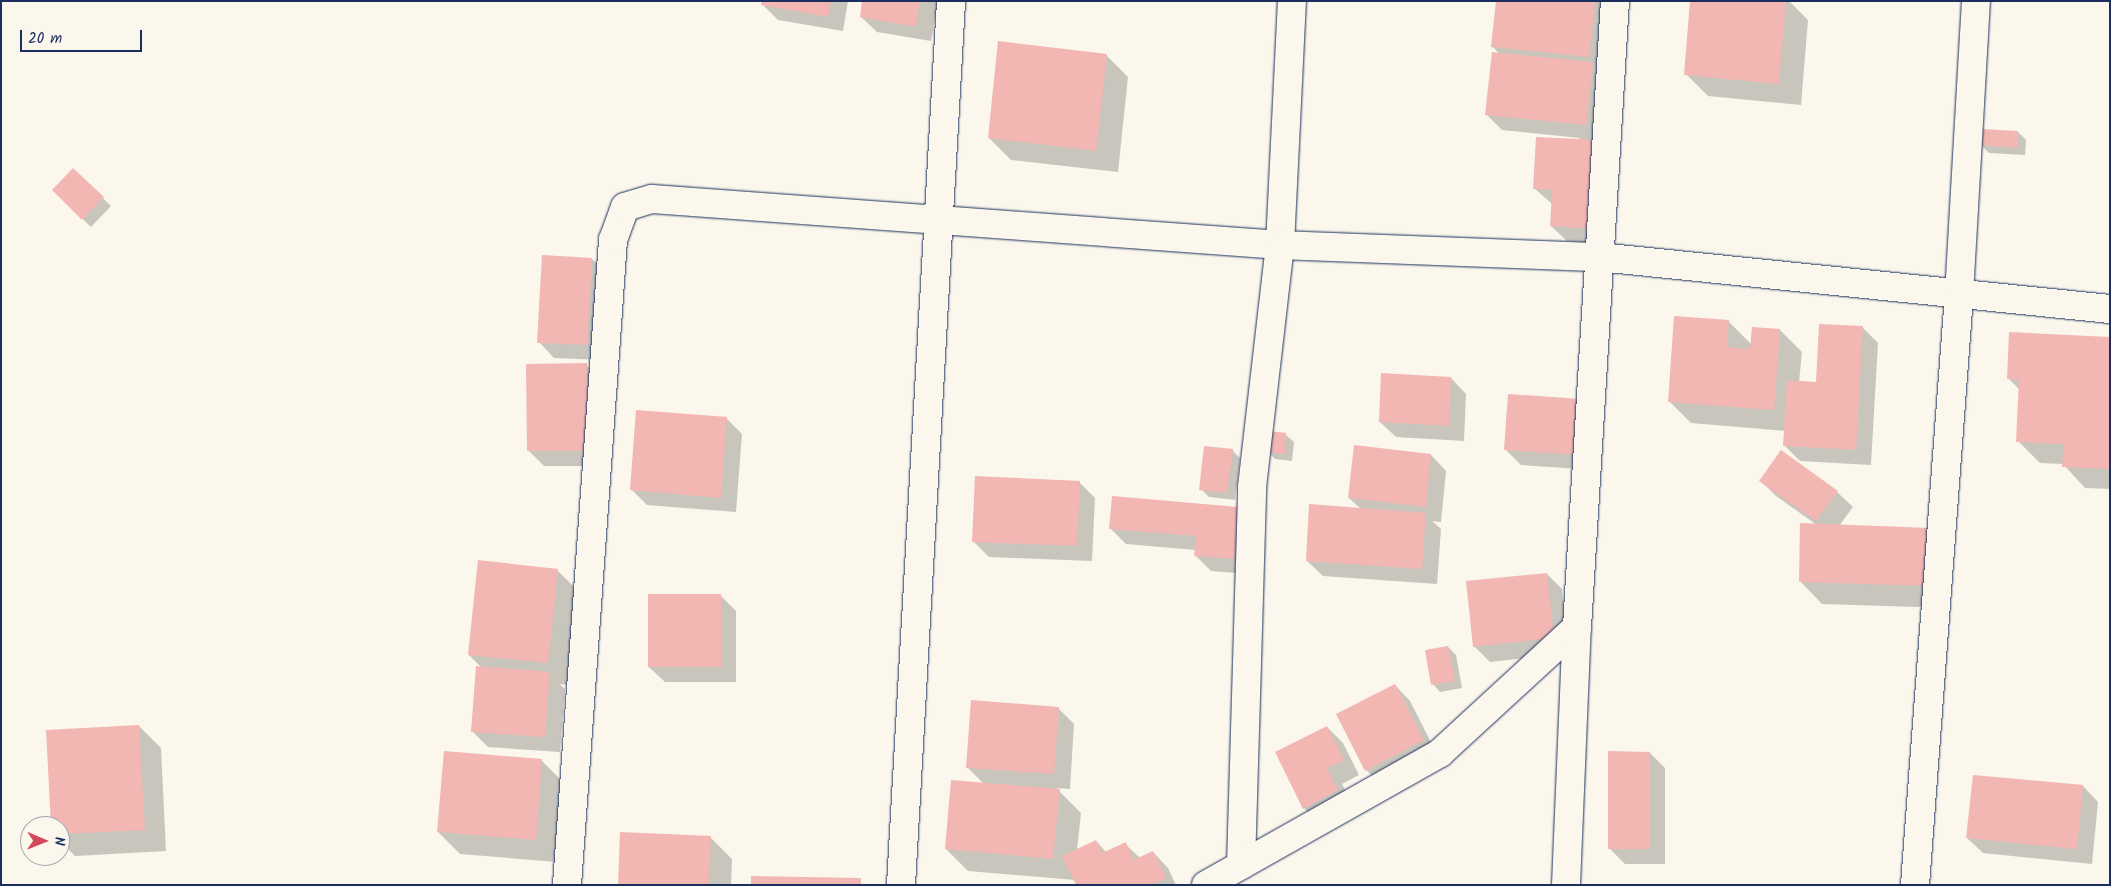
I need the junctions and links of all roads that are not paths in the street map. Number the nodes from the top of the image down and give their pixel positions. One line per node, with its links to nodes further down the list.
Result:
1 (951, 1): 5 (street)
2 (1292, 1): 6 (street)
3 (1615, 1): 7 (street)
4 (1976, 1): 8 (street)
5 (939, 220): 6 (street); 12 (street); 13 (street)
6 (1280, 245): 7 (street); 11 (street)
7 (1599, 257): 8 (street); 10 (street)
8 (1959, 295): 9 (street); 15 (street)
9 (2110, 309)
10 (1577, 627): 11 (street); 14 (street)
11 (1225, 877)
12 (567, 885)
13 (902, 885)
14 (1566, 885)
15 (1915, 885)

